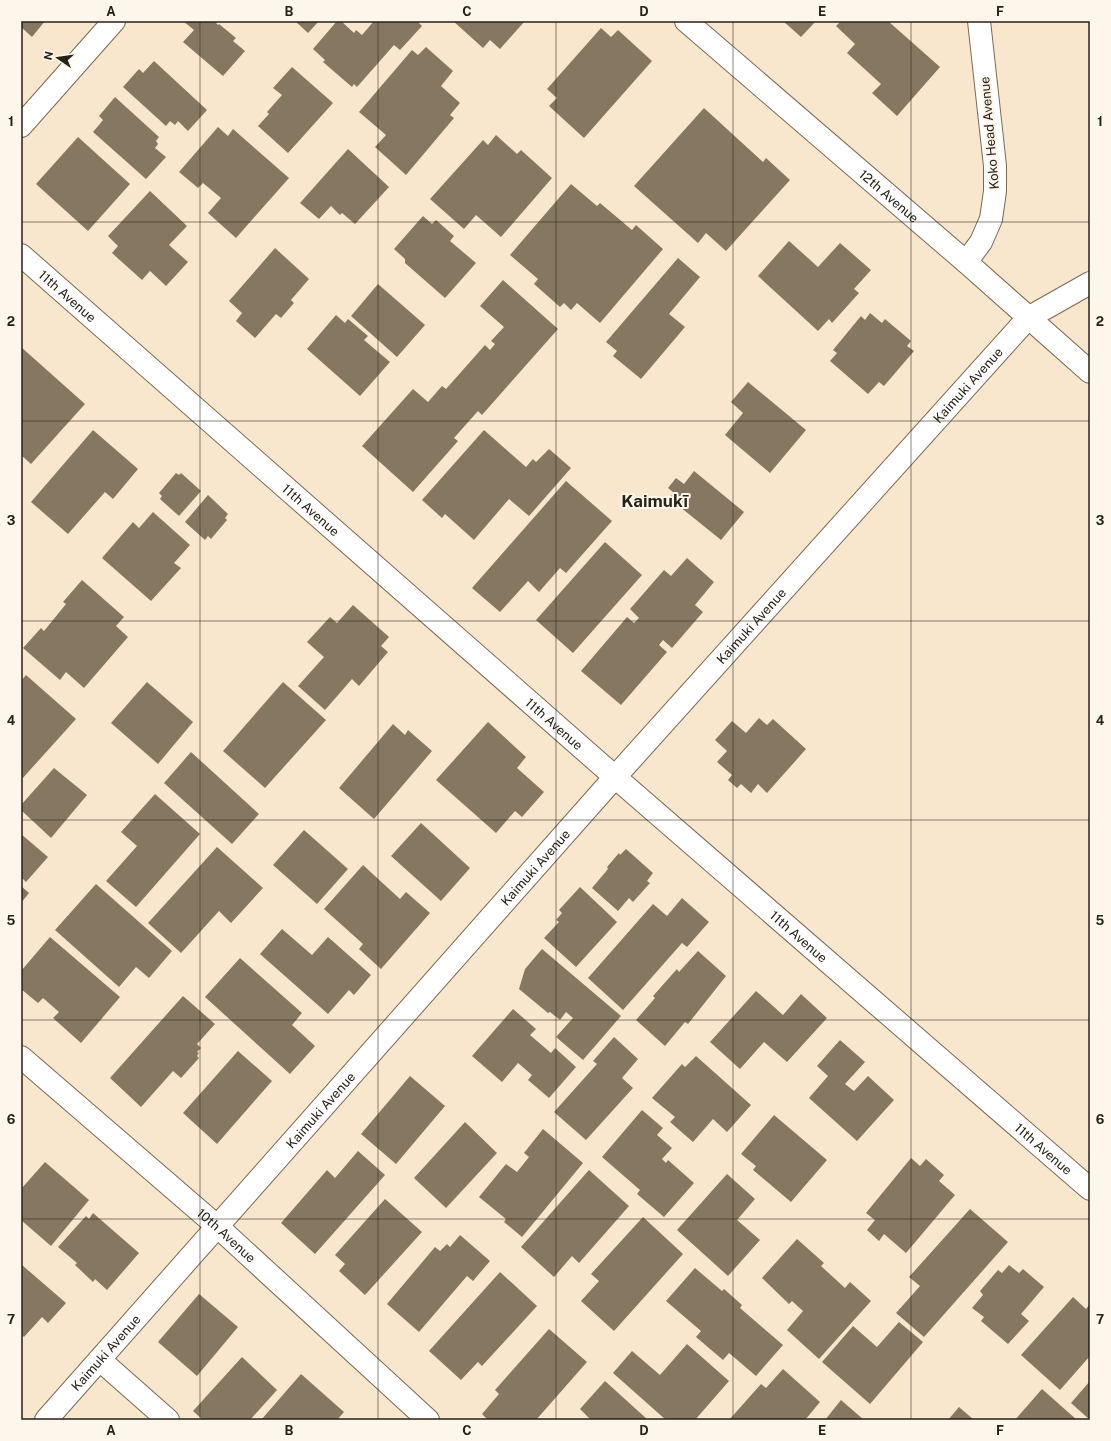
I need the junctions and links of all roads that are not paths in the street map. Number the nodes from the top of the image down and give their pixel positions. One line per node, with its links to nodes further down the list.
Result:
1 (114, 21): 4 (street)
2 (686, 21): 6 (street, 12th Avenue)
3 (978, 21): 6 (street, Koko Head Avenue)
4 (21, 126)
5 (21, 255): 10 (street, 11th Avenue)
6 (966, 262): 8 (street, 12th Avenue)
7 (1090, 283): 8 (street, Kaimuki Avenue)
8 (1028, 318): 9 (street, 12th Avenue); 10 (street, Kaimuki Avenue)
9 (1090, 372)
10 (616, 778): 12 (street, 11th Avenue); 13 (street, Kaimuki Avenue)
11 (21, 1056): 13 (street, 10th Avenue)
12 (1090, 1189)
13 (218, 1227): 14 (street, Kaimuki Avenue); 17 (street, 10th Avenue)
14 (100, 1360): 15 (street, Kaimuki Avenue); 16 (street)
15 (46, 1420)
16 (168, 1420)
17 (428, 1420)

